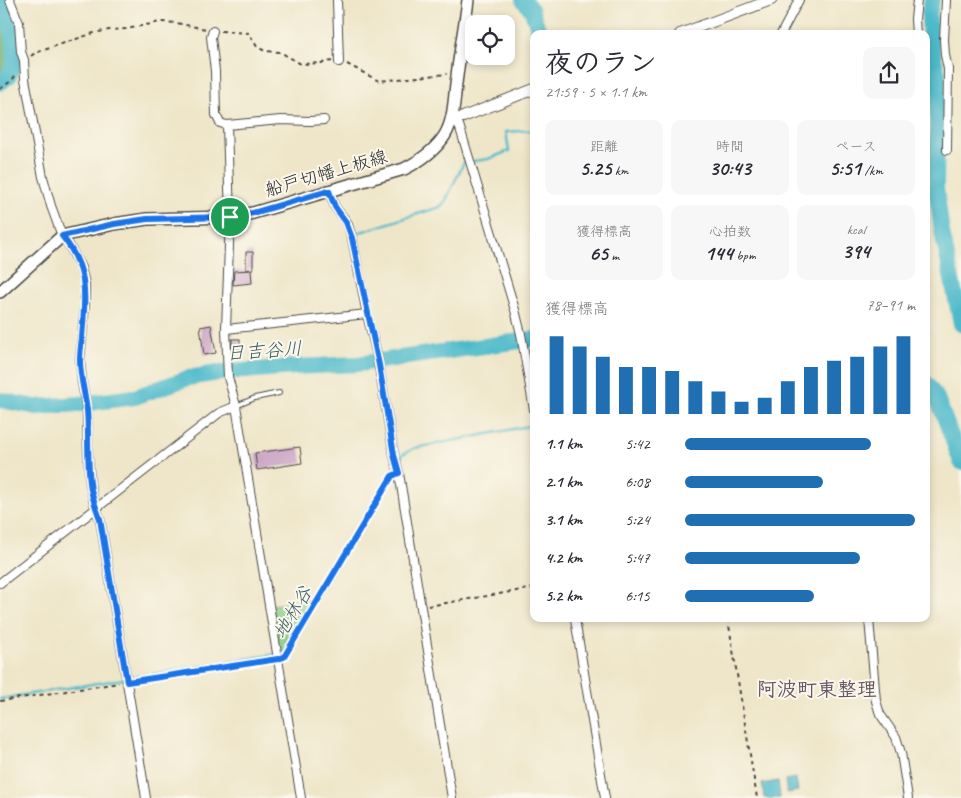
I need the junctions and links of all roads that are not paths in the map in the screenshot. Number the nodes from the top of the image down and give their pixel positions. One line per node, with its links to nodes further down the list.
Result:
1 (10, 0): 20 (street)
2 (337, 0): 12 (street)
3 (468, 0): 15 (main road, 船戸切幡上板線)
4 (771, 0): 8 (street)
5 (799, 0): 9 (street)
6 (917, 0): 10 (street)
7 (946, 0): 17 (street)
8 (691, 30)
9 (783, 30)
10 (916, 30)
11 (213, 31): 16 (street)
12 (339, 62)
13 (530, 91): 15 (street)
14 (324, 120): 16 (street)
15 (452, 120): 18 (main road, 船戸切幡上板線); 24 (street)
16 (227, 125): 19 (street)
17 (947, 150)
18 (329, 191): 19 (main road, 船戸切幡上板線); 22 (street)
19 (230, 217): 20 (main road, 船戸切幡上板線); 23 (street)
20 (62, 236): 21 (main road, 船戸切幡上板線); 27 (street)
21 (0, 292)
22 (367, 314): 23 (street); 33 (street)
23 (226, 329): 26 (street)
24 (530, 388)
25 (279, 392): 26 (lane)
26 (236, 406): 27 (street); 32 (street)
27 (96, 508): 28 (street); 31 (street)
28 (0, 583)
29 (576, 622): 34 (street)
30 (869, 622): 35 (street)
31 (146, 798)
32 (301, 798)
33 (452, 798)
34 (605, 798)
35 (908, 798)

